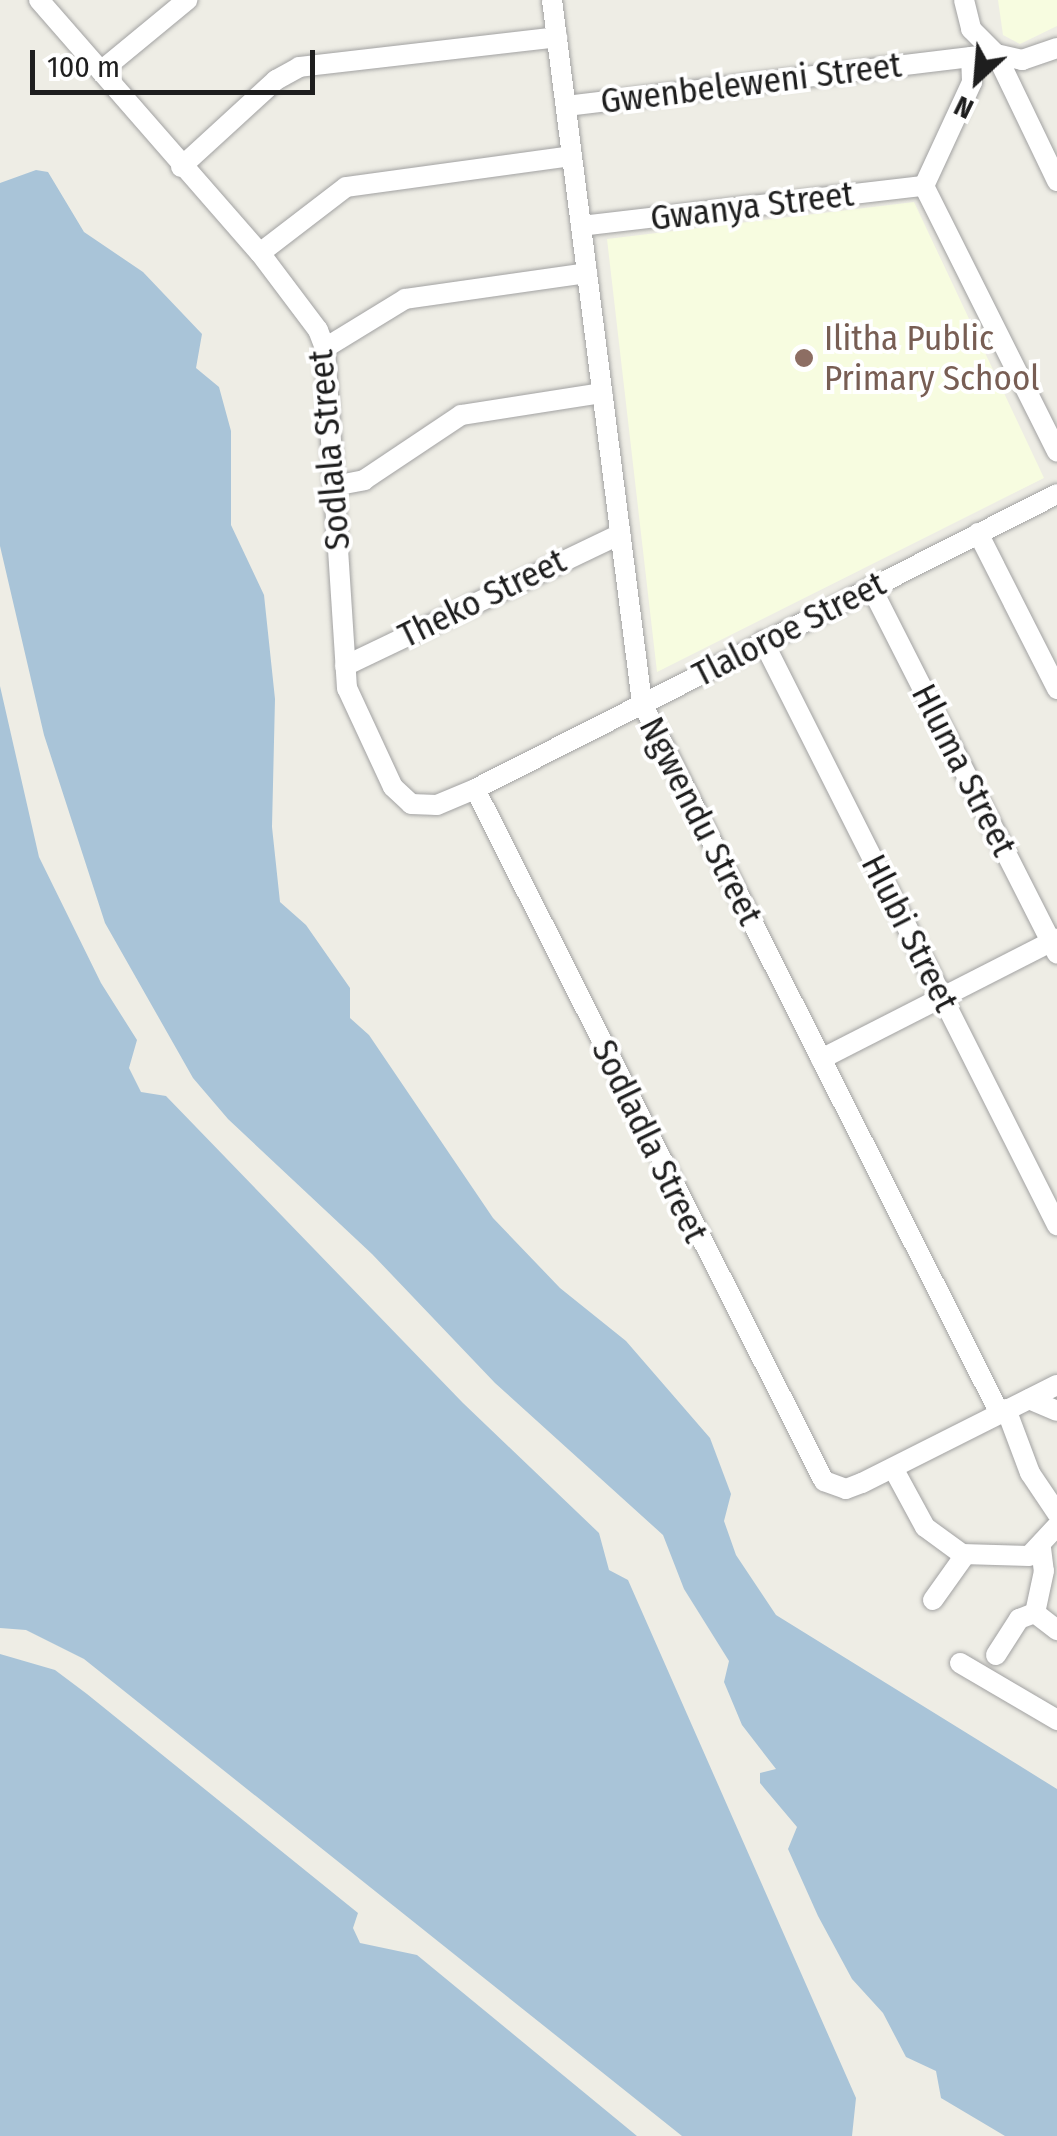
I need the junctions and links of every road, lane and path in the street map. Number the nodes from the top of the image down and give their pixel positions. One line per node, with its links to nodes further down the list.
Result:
1 (38, 0): 9 (street, Sodlala Street)
2 (187, 0): 9 (street)
3 (552, 0): 5 (street, Ngwendu Street)
4 (964, 0): 7 (street)
5 (557, 36): 10 (street, Ngwendu Street); 12 (street)
6 (1057, 48): 7 (street, Gwenbeleweni Street)
7 (996, 54): 8 (street, Gwenbeleweni Street); 13 (street)
8 (971, 57): 10 (street, Gwenbeleweni Street); 14 (street)
9 (100, 70): 12 (street, Sodlala Street)
10 (566, 106): 11 (street, Ngwendu Street)
11 (572, 156): 15 (street, Ngwendu Street); 16 (street)
12 (182, 167): 16 (street, Sodlala Street)
13 (1057, 181)
14 (924, 186): 15 (street, Gwanya Street); 20 (street)
15 (580, 226): 17 (street, Ngwendu Street)
16 (260, 253): 18 (street, Sodlala Street)
17 (587, 273): 18 (street); 19 (street, Ngwendu Street)
18 (325, 348): 21 (street, Sodlala Street)
19 (602, 392): 21 (street); 23 (street, Ngwendu Street)
20 (1057, 452)
21 (334, 486): 27 (street, Sodlala Street)
22 (1057, 494): 24 (street, Tlaloroe Street)
23 (620, 534): 27 (street, Theko Street); 29 (street, Ngwendu Street)
24 (978, 534): 25 (street, Tlaloroe Street); 28 (street)
25 (871, 587): 26 (street, Tlaloroe Street); 32 (street, Hluma Street)
26 (763, 641): 29 (street, Tlaloroe Street); 33 (street, Hlubi Street)
27 (345, 666): 31 (street, Sodlala Street)
28 (1057, 690)
29 (642, 703): 30 (street, Tlaloroe Street); 34 (street, Ngwendu Street)
30 (475, 789): 31 (street, Tlaloroe Street); 40 (street, Sodladla Street)
31 (411, 804)
32 (1055, 945): 33 (street)
33 (942, 997): 34 (street); 35 (street, Hlubi Street)
34 (821, 1059): 38 (street, Ngwendu Street)
35 (1057, 1225)
36 (1057, 1385): 37 (street)
37 (1029, 1400): 38 (street); 39 (street)
38 (1002, 1410): 40 (street); 41 (street, Ngwendu Street)
39 (1057, 1410)
40 (894, 1468): 44 (street)
41 (1057, 1514)
42 (1057, 1526): 43 (street)
43 (1040, 1548): 44 (street); 46 (street)
44 (965, 1555): 45 (street)
45 (933, 1600)
46 (1035, 1614): 47 (street); 48 (street)
47 (1057, 1630)
48 (996, 1655)
49 (960, 1663): 50 (street)
50 (1057, 1720)

